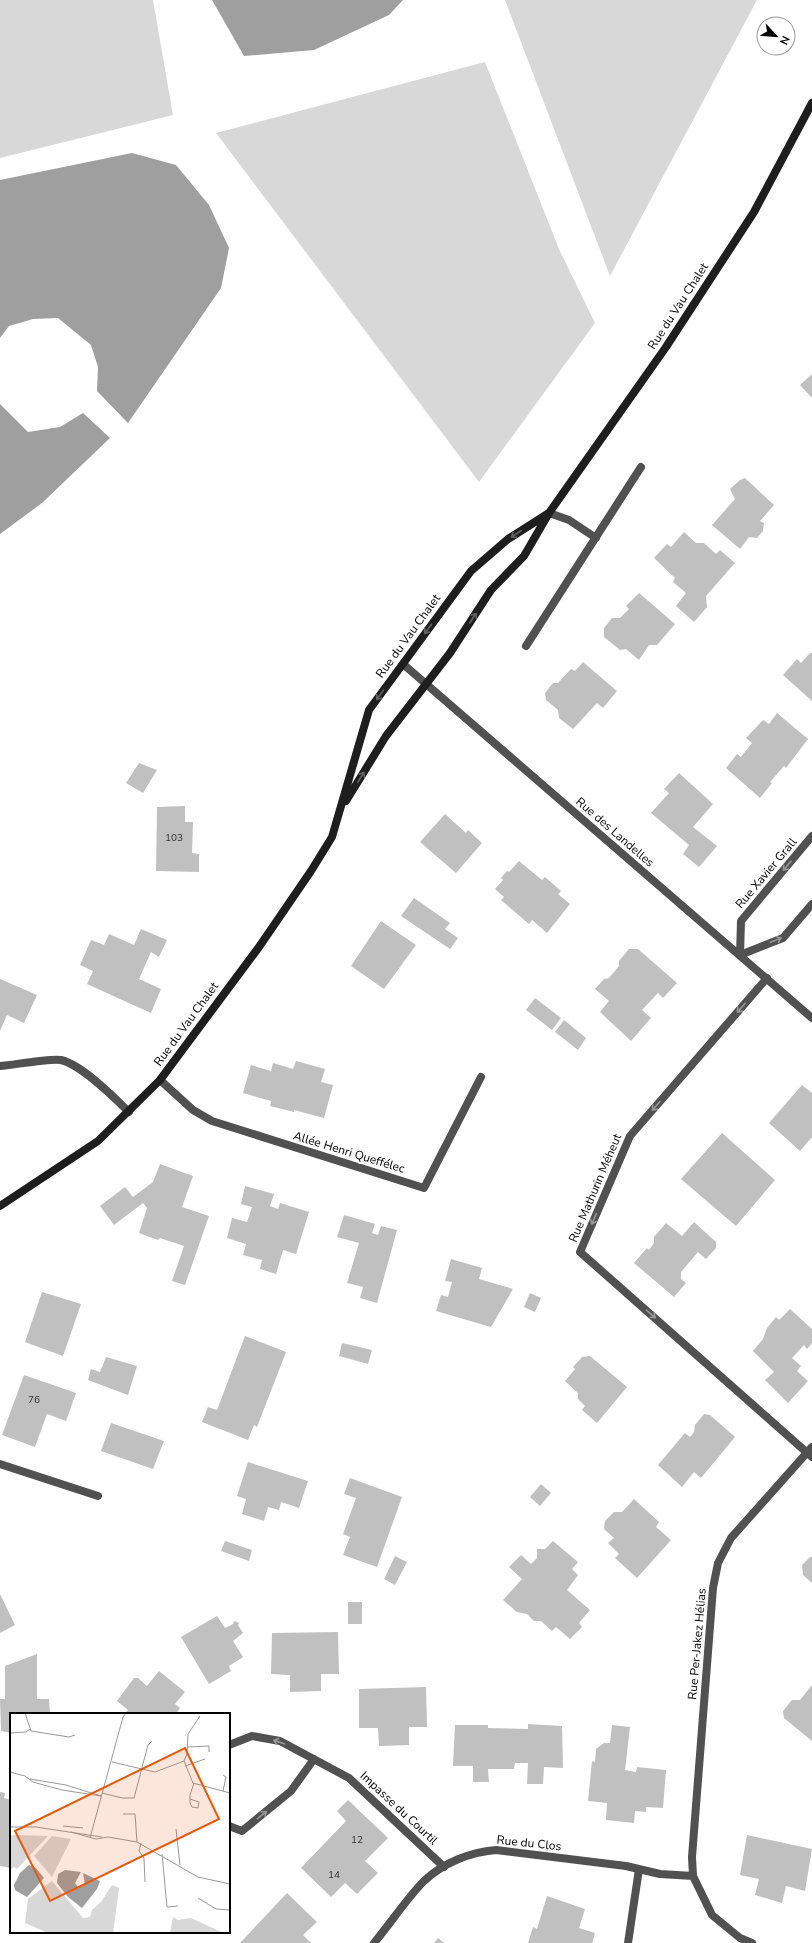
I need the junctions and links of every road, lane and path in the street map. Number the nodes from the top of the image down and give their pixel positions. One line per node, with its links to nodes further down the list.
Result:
1 (812, 103): 3 (street, Rue du Vau Chalet)
2 (641, 467): 4 (street)
3 (549, 513): 4 (street); 6 (street, Rue du Vau Chalet, one-way to 6); 7 (street, Rue du Vau Chalet, one-way to 3)
4 (596, 538): 5 (street)
5 (526, 646)
6 (403, 664): 7 (street, Rue des Landelles); 8 (street, Rue du Vau Chalet, one-way to 8)
7 (426, 684): 8 (street, Rue du Vau Chalet, one-way to 7); 11 (street, Rue des Landelles)
8 (340, 810): 16 (street, Rue du Vau Chalet)
9 (812, 836): 11 (street, Rue Xavier Grall, one-way to 11)
10 (812, 904): 11 (street, one-way to 10)
11 (740, 955): 12 (street, Rue des Landelles)
12 (767, 978): 13 (street, Rue des Landelles); 19 (street, Rue Mathurin Méheut, one-way to 19)
13 (812, 1018)
14 (0, 1066): 17 (street)
15 (481, 1077): 16 (street, Allée Henri Queffélec)
16 (160, 1080): 17 (street, Rue du Vau Chalet)
17 (129, 1112): 18 (street, Rue du Vau Chalet)
18 (0, 1206)
19 (810, 1452): 27 (street, Rue Per-Jakez Hélias)
20 (0, 1464): 21 (street)
21 (98, 1496)
22 (230, 1745): 23 (street, Impasse du Courtil, one-way to 22)
23 (314, 1759): 24 (street, one-way to 23); 25 (street, Impasse du Courtil)
24 (230, 1826)
25 (444, 1867): 26 (street, Rue du Clos); 28 (street, Rue du Clos)
26 (639, 1869): 27 (street, Rue du Clos); 29 (street)
27 (693, 1876): 30 (street)
28 (374, 1943)
29 (628, 1943)
30 (752, 1943)

